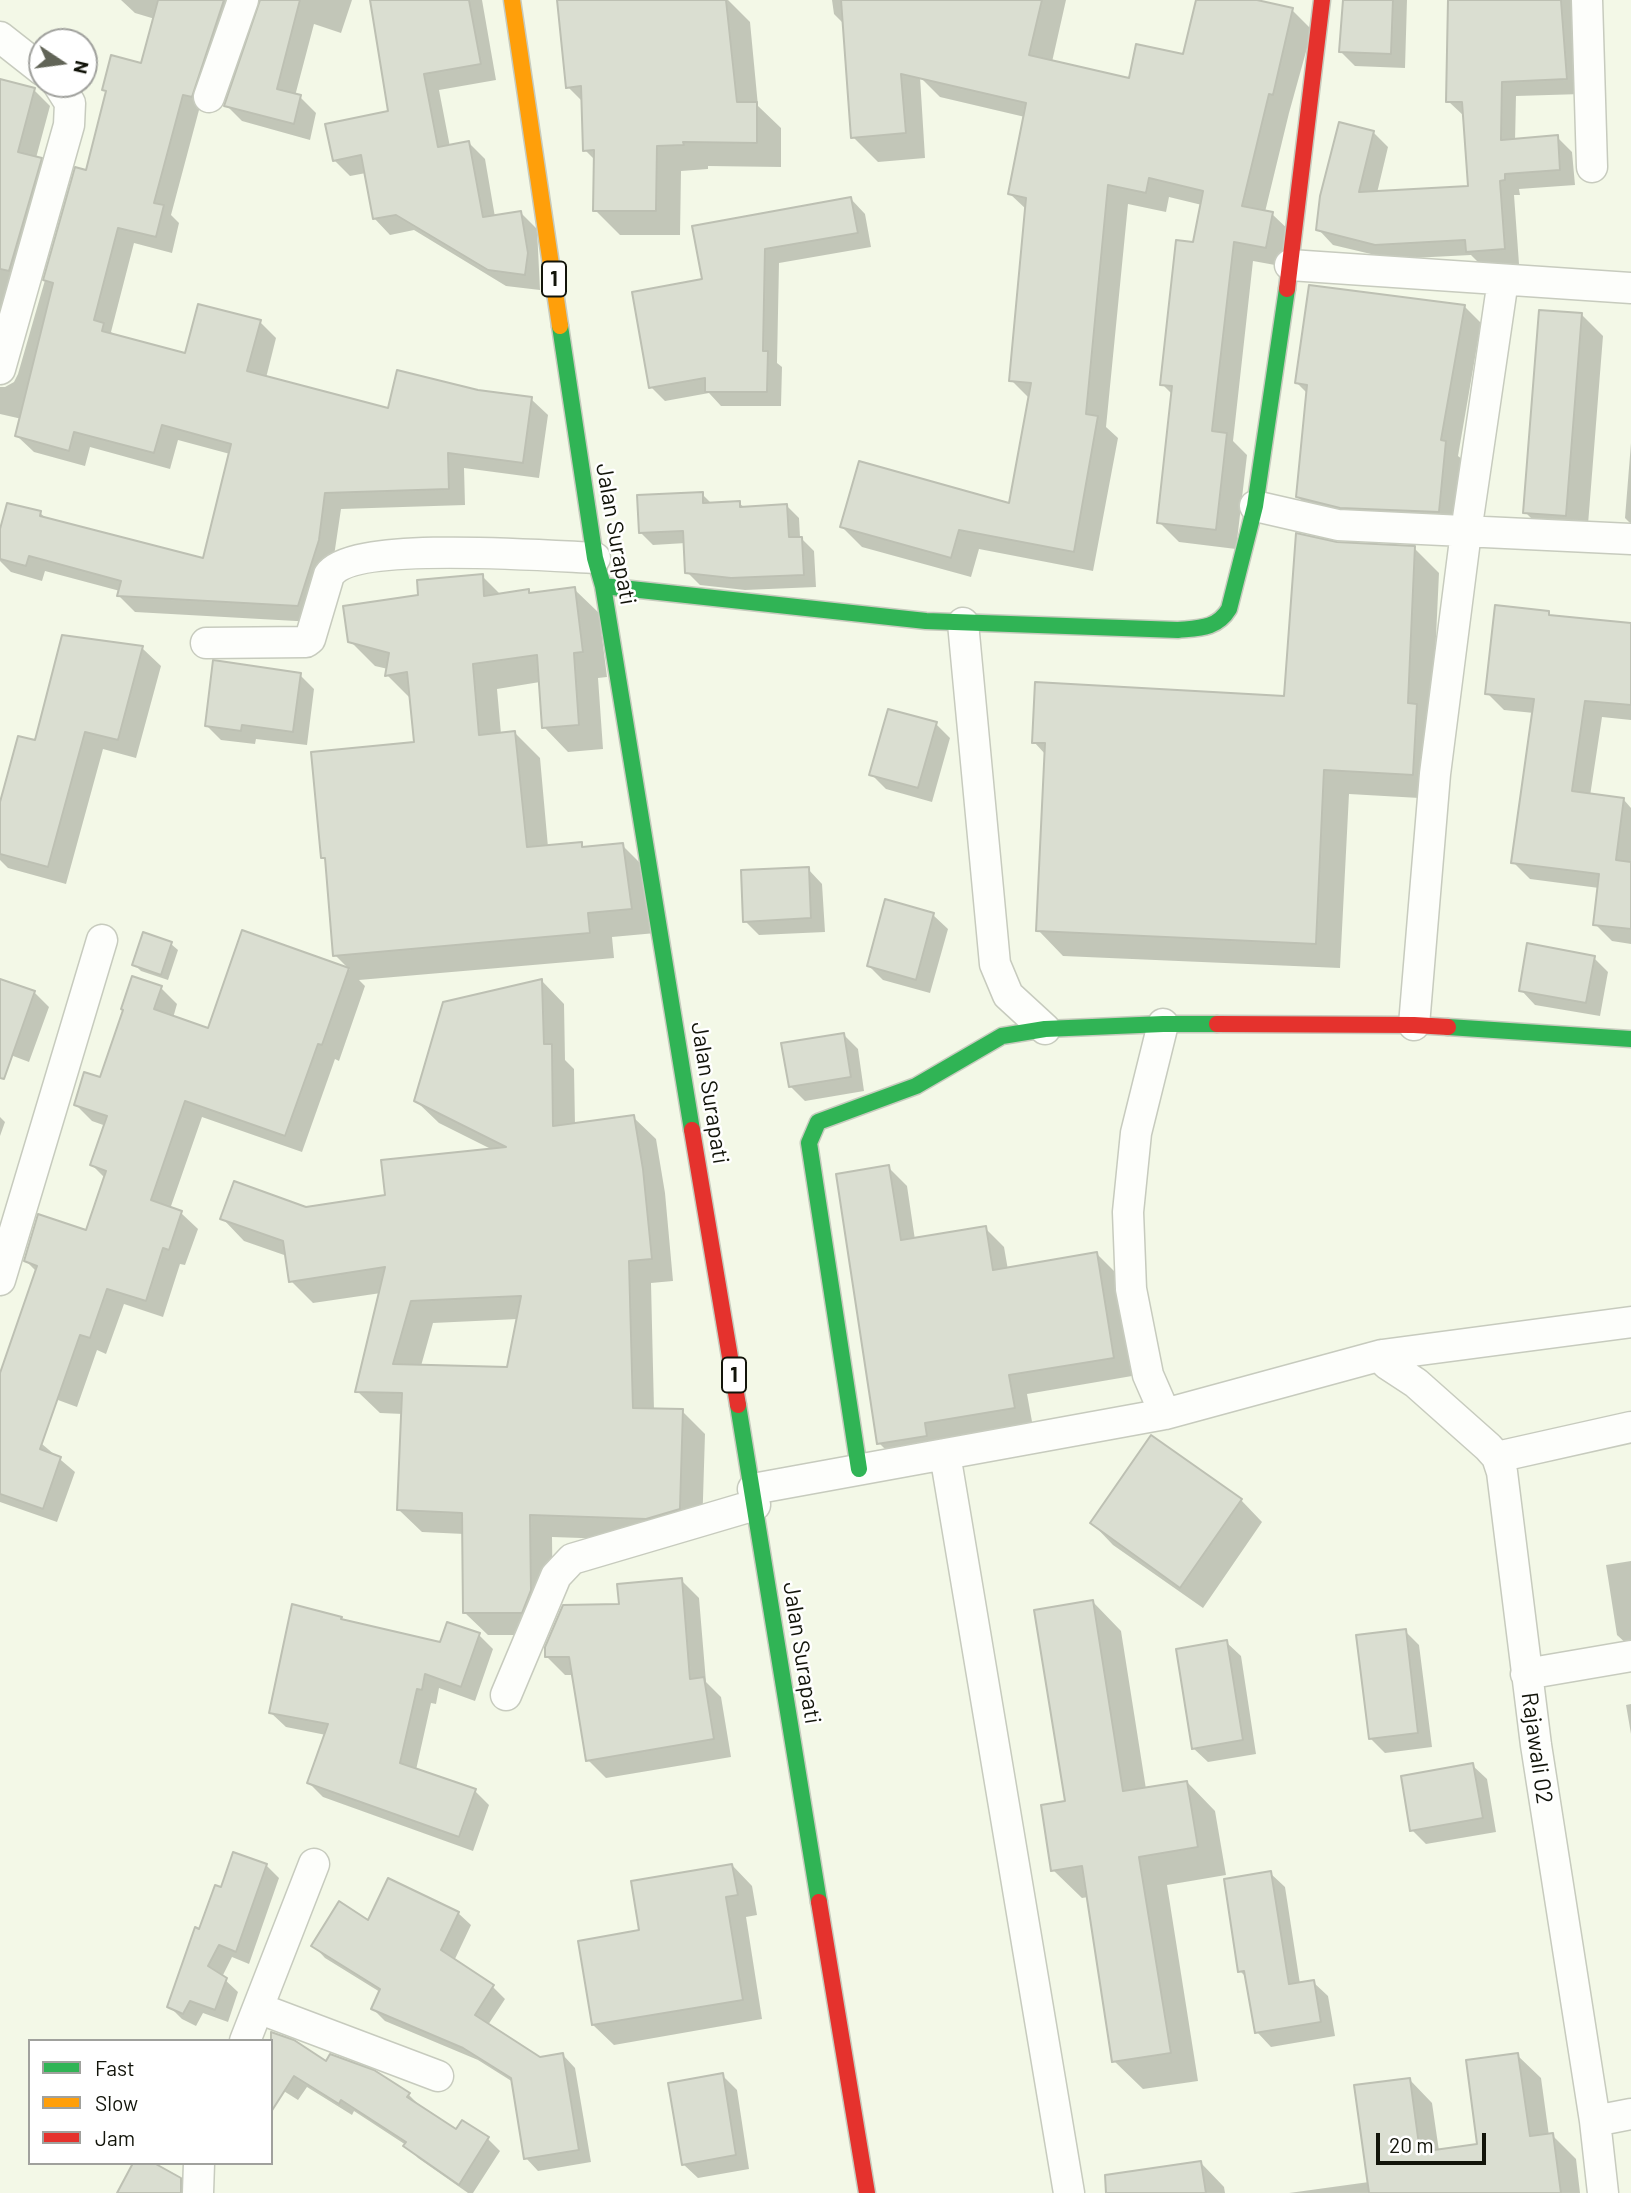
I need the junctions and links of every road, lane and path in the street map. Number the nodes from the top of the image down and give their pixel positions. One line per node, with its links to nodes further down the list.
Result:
1 (243, 0): 7 (street)
2 (512, 0): 17 (main road, Jalan Surapati / 1)
3 (1322, 0): 10 (main road)
4 (1587, 0): 9 (street)
5 (0, 37): 6 (street)
6 (28, 59)
7 (209, 97)
8 (67, 98): 13 (street)
9 (1592, 167)
10 (1290, 265): 11 (street); 14 (main road)
11 (1503, 279): 12 (street); 15 (street)
12 (1631, 288)
13 (0, 369)
14 (1255, 506): 15 (street); 18 (main road)
15 (1466, 532): 16 (street); 22 (street)
16 (1631, 539)
17 (599, 572): 18 (main road); 19 (street); 33 (main road, Jalan Surapati / 1)
18 (963, 622): 23 (street)
19 (206, 643)
20 (102, 940): 25 (street)
21 (1163, 1024): 22 (main road); 23 (main road); 28 (street)
22 (1414, 1025): 24 (main road)
23 (1045, 1029): 32 (main road)
24 (1631, 1039)
25 (0, 1280)
26 (1631, 1322): 27 (street)
27 (1382, 1354): 28 (street); 31 (street)
28 (1165, 1414): 30 (street)
29 (1631, 1427): 31 (street)
30 (945, 1454): 32 (street); 46 (street)
31 (1497, 1457): 35 (street, Rajawali 02)
32 (859, 1469): 33 (street)
33 (754, 1497): 36 (street); 45 (main road, Jalan Surapati / 1)
34 (1631, 1656): 35 (street)
35 (1526, 1674): 42 (street, Rajawali 02)
36 (506, 1695)
37 (314, 1864): 38 (street)
38 (258, 2008): 39 (street); 40 (street)
39 (246, 2039)
40 (438, 2076)
41 (1631, 2114): 42 (street)
42 (1595, 2121): 47 (street, Rajawali 02)
43 (199, 2165): 44 (street)
44 (198, 2193)
45 (867, 2193)
46 (1069, 2193)
47 (1602, 2193)

